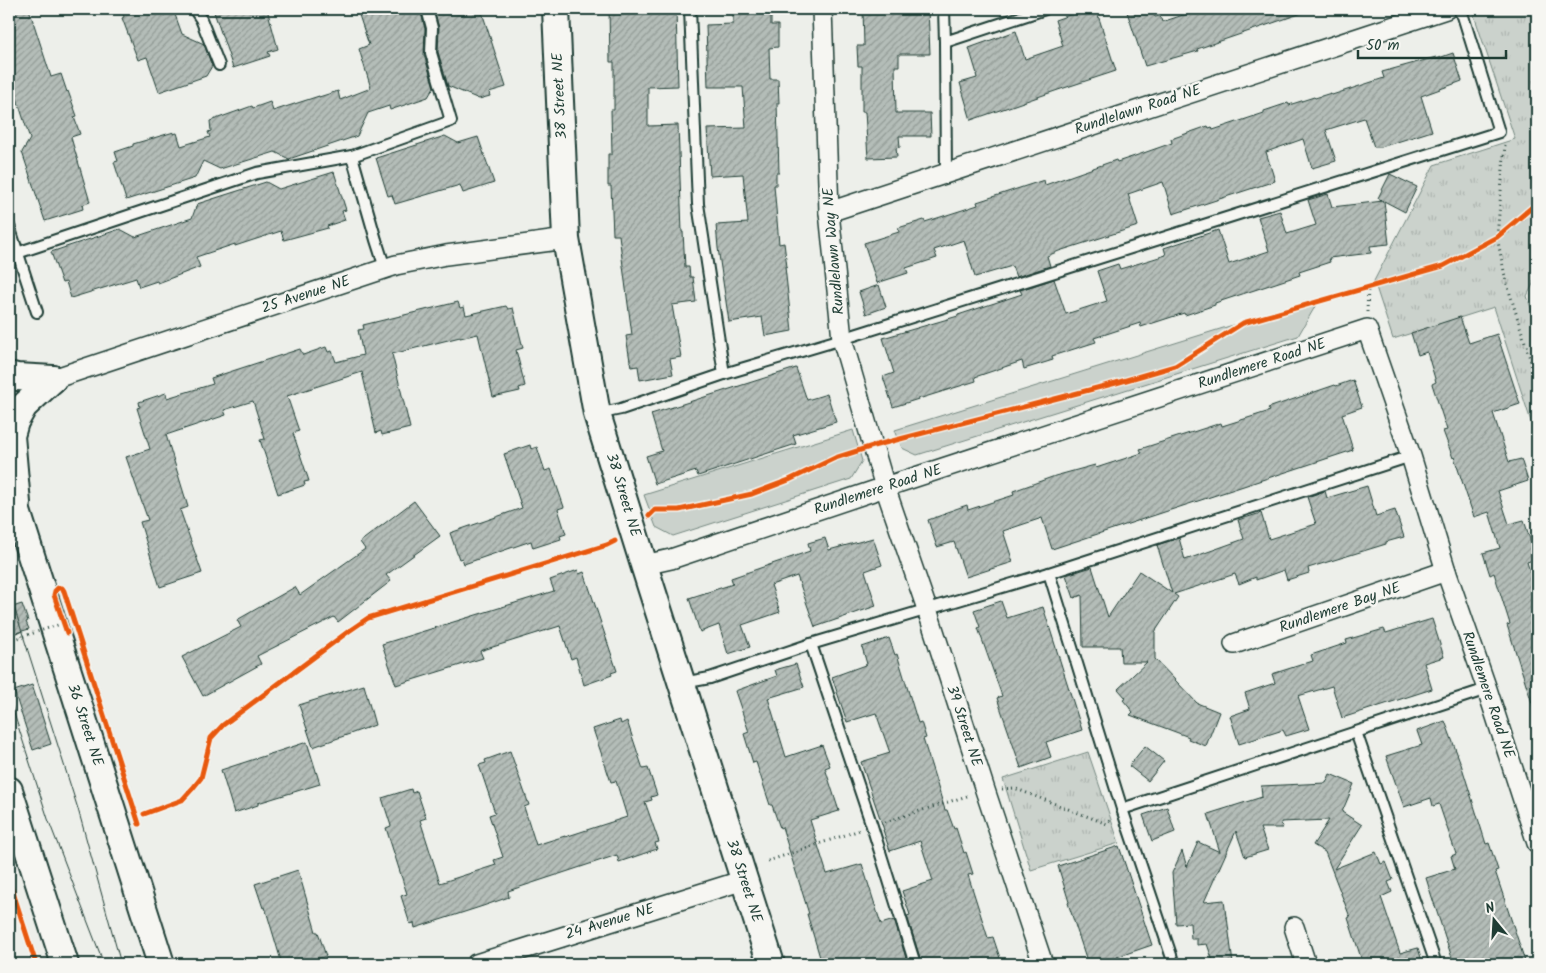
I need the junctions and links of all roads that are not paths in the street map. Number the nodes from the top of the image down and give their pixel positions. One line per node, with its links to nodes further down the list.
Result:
1 (194, 9): 11 (lane)
2 (427, 9): 12 (lane)
3 (556, 9): 16 (street, 38 Street NE)
4 (690, 9): 21 (lane)
5 (822, 9): 14 (street, Rundlelawn Way NE)
6 (944, 9): 10 (lane)
7 (1045, 9): 10 (lane)
8 (1446, 9): 13 (street, Rundlelawn Road NE)
9 (1458, 9): 20 (lane)
10 (945, 42): 13 (lane)
11 (220, 65)
12 (352, 156): 17 (lane); 18 (lane)
13 (946, 174): 14 (street, Rundlelawn Road NE)
14 (829, 212): 20 (street, Rundlelawn Way NE)
15 (9, 226): 17 (lane)
16 (566, 239): 18 (street, 25 Avenue NE); 24 (street, 38 Street NE)
17 (17, 253): 19 (lane)
18 (386, 268): 23 (street, 25 Avenue NE)
19 (37, 312)
20 (842, 339): 21 (lane); 27 (street, Rundlelawn Way NE)
21 (724, 374): 24 (lane)
22 (9, 375): 23 (street)
23 (53, 379): 28 (street)
24 (597, 414): 29 (street, 38 Street NE)
25 (1411, 456): 27 (street, Rundlemere Road NE); 30 (street, Rundlemere Road NE); 31 (lane)
26 (9, 486): 28 (street, 36 Street NE)
27 (886, 487): 29 (street, Rundlemere Road NE); 32 (street, 39 Street NE)
28 (18, 516): 44 (street, 36 Street NE)
29 (644, 565): 35 (street, 38 Street NE)
30 (1446, 571): 34 (street, Rundlemere Bay NE); 36 (street, Rundlemere Road NE)
31 (1049, 573): 32 (lane); 39 (lane)
32 (927, 609): 33 (lane); 48 (street, 39 Street NE)
33 (811, 644): 35 (lane); 47 (lane)
34 (1234, 644)
35 (681, 683): 41 (street, 38 Street NE)
36 (1487, 689): 37 (lane); 40 (street, Rundlemere Road NE)
37 (1356, 732): 39 (lane); 51 (lane)
38 (9, 790): 43 (street)
39 (1122, 809): 49 (lane)
40 (1537, 843)
41 (744, 880): 45 (street, 24 Avenue NE); 46 (street, 38 Street NE)
42 (1294, 927): 50 (street)
43 (65, 964)
44 (161, 964)
45 (476, 964)
46 (772, 964)
47 (915, 964)
48 (1043, 964)
49 (1174, 964)
50 (1306, 964)
51 (1436, 964)

